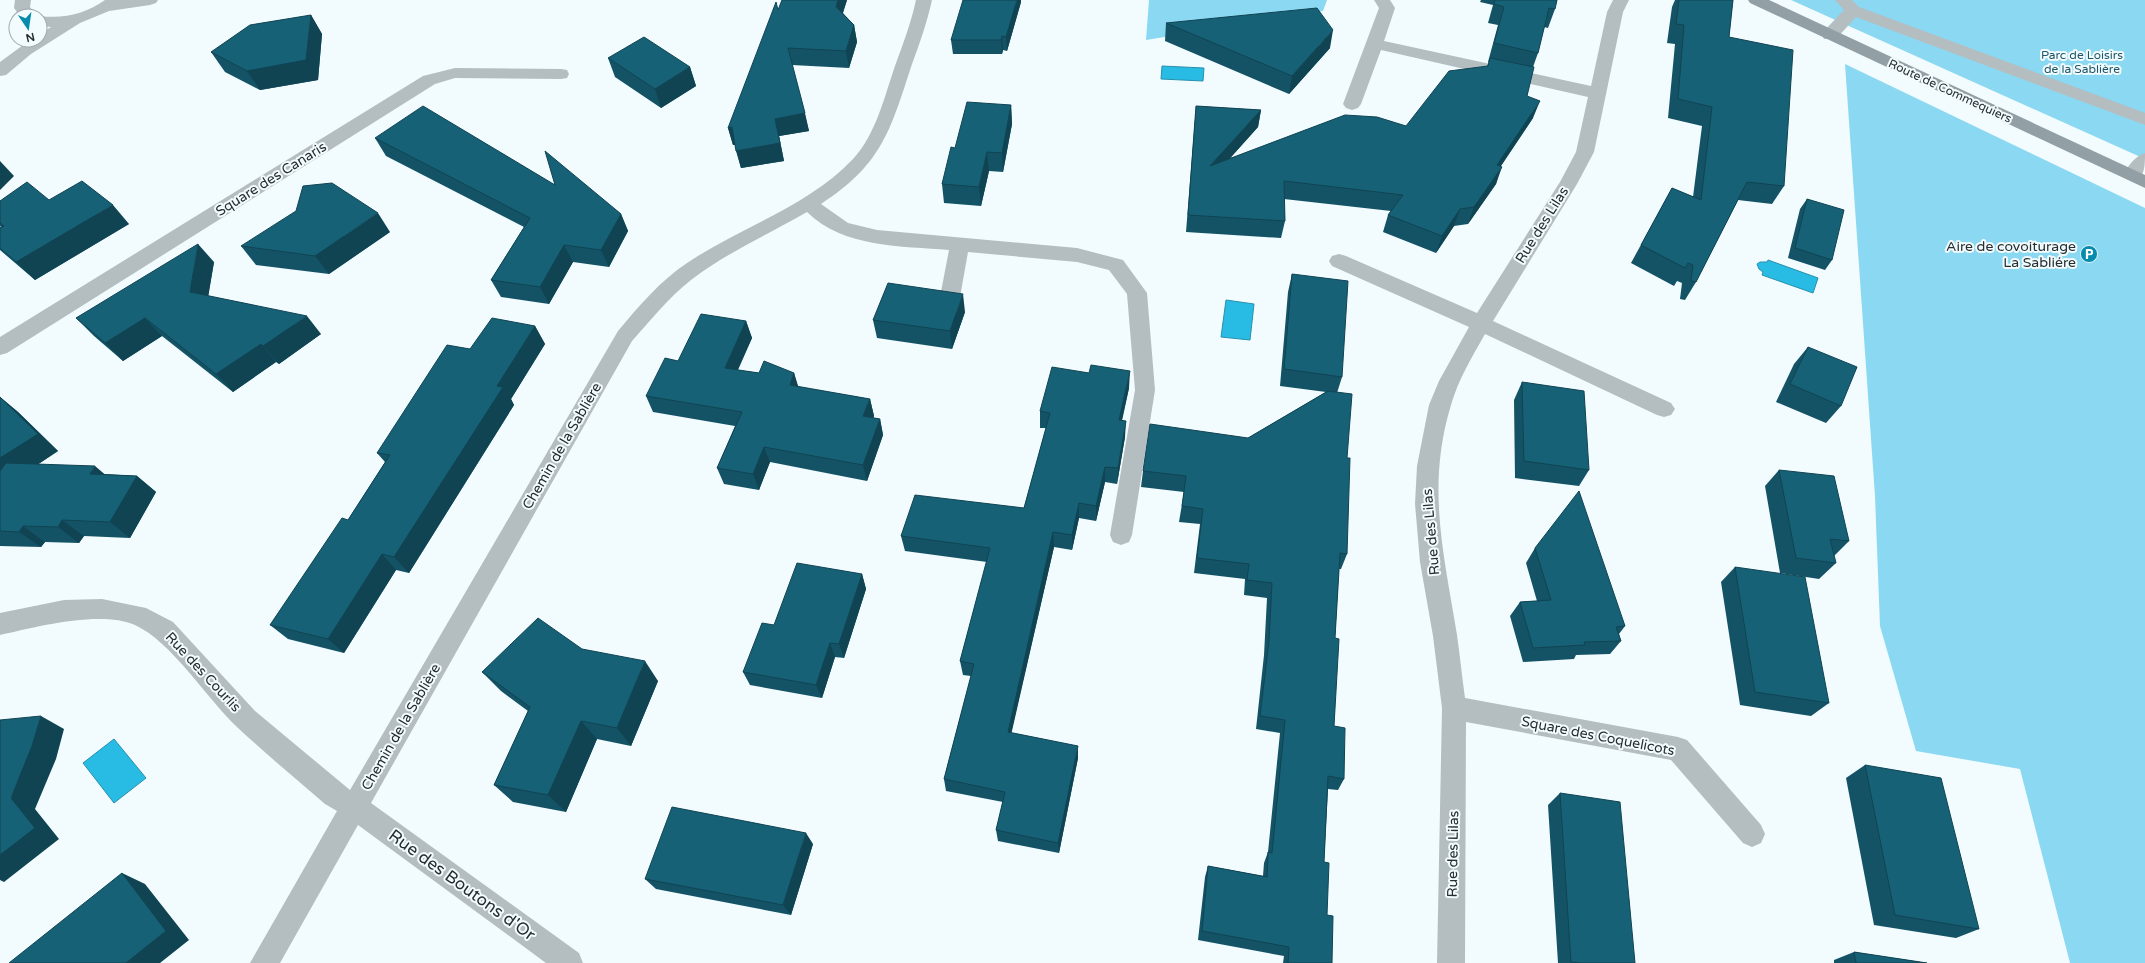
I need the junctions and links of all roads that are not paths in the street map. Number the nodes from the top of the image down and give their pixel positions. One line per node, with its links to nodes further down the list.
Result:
1 (6, 0): 9 (street)
2 (150, 0): 7 (street)
3 (924, 0): 23 (street, Chemin de la Sablière)
4 (1382, 0): 14 (street)
5 (1621, 0): 18 (street, Rue des Lilas)
6 (1756, 0): 13 (street, Route de Commequiers)
7 (112, 3): 10 (street)
8 (1848, 5): 13 (street); 20 (street)
9 (25, 8)
10 (76, 19): 11 (street); 12 (street)
11 (48, 21)
12 (48, 34)
13 (1830, 35): 22 (street, Route de Commequiers)
14 (1375, 44): 18 (street); 19 (street)
15 (24, 48): 16 (street)
16 (0, 71)
17 (561, 74): 28 (street, Square des Canaris)
18 (1596, 93): 27 (street, Rue des Lilas)
19 (1352, 104)
20 (2145, 119)
21 (2145, 158): 22 (street)
22 (2138, 179)
23 (809, 203): 24 (street); 33 (street, Chemin de la Sablière)
24 (960, 245): 26 (street); 30 (street)
25 (1339, 261): 27 (street)
26 (950, 297)
27 (1481, 323): 29 (street); 32 (street, Rue des Lilas)
28 (0, 347)
29 (1664, 409)
30 (1121, 535)
31 (0, 624): 33 (street, Rue des Courlis)
32 (1454, 708): 34 (street, Square des Coquelicots); 37 (street, Rue des Lilas)
33 (355, 807): 35 (street, Chemin de la Sablière); 36 (street, Rue des Boutons d'Or)
34 (1752, 834)
35 (264, 963)
36 (570, 963)
37 (1452, 963)

